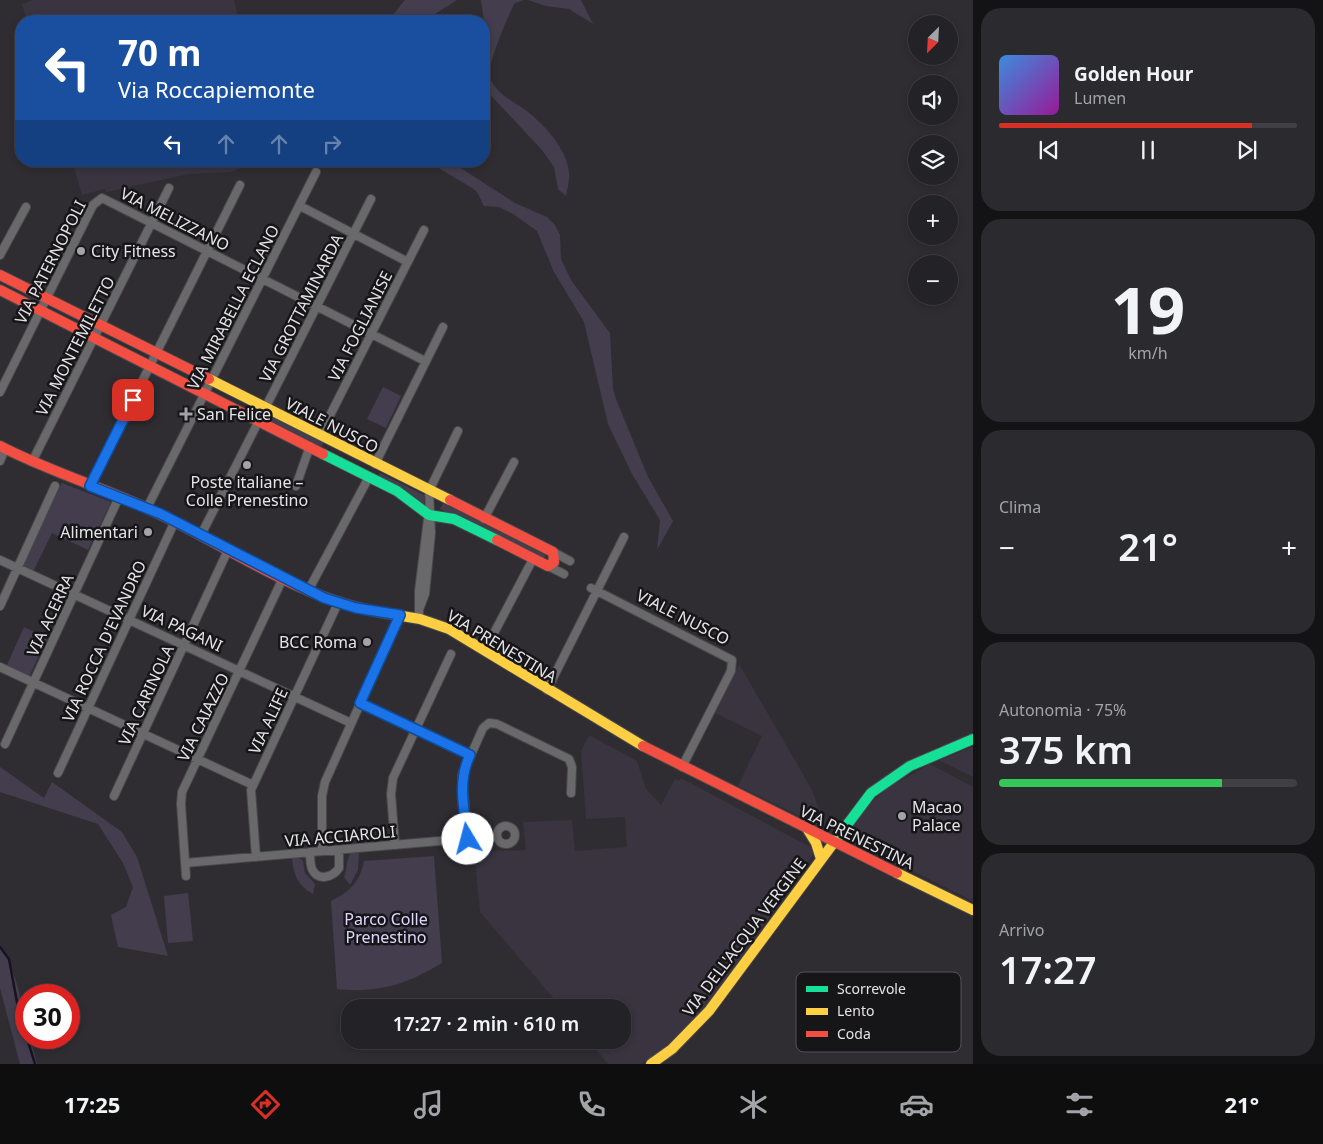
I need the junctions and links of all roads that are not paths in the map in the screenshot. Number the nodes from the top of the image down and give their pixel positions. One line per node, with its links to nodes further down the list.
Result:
1 (316, 172): 6 (street, VIA MIRABELLA ECLANO)
2 (240, 185): 11 (street)
3 (169, 188): 8 (street, VIA MONTEMILETTO)
4 (99, 199): 8 (street, VIA MELIZZANO); 17 (street, VIA PATERNOPOLI)
5 (371, 199): 10 (street, VIA GROTTAMINARDA)
6 (300, 206): 10 (street); 15 (street, VIA MIRABELLA ECLANO)
7 (26, 207): 12 (street)
8 (152, 223): 11 (street, VIA MELIZZANO); 20 (street, VIA MONTEMILETTO)
9 (424, 230): 13 (street, VIA FOGLIANISE)
10 (354, 234): 13 (street); 18 (street, VIA GROTTAMINARDA)
11 (207, 250): 15 (street, VIA MELIZZANO); 24 (street)
12 (0, 255)
13 (408, 262): 22 (street, VIA FOGLIANISE)
14 (0, 275): 17 (street, VIALE NUSCO)
15 (262, 278): 18 (street, VIA MELIZZANO); 27 (street, VIA MIRABELLA ECLANO)
16 (0, 290): 19 (street, VIALE NUSCO)
17 (47, 298): 19 (street, VIA PATERNOPOLI); 20 (street, VIALE NUSCO)
18 (317, 306): 22 (street, VIA MELIZZANO); 30 (street, VIA GROTTAMINARDA)
19 (41, 310): 23 (street, VIALE NUSCO); 28 (street, VIA PATERNOPOLI)
20 (101, 326): 23 (street, VIA MONTEMILETTO); 24 (street, VIALE NUSCO)
21 (443, 326): 25 (street)
22 (372, 334): 25 (street, VIA MELIZZANO); 33 (street, VIA FOGLIANISE)
23 (96, 337): 26 (street, VIALE NUSCO); 37 (street, VIA MONTEMILETTO)
24 (156, 354): 26 (street); 27 (street, VIALE NUSCO)
25 (425, 362): 39 (street)
26 (151, 365): 29 (street, VIALE NUSCO); 42 (street)
27 (211, 381): 29 (street, VIA MIRABELLA ECLANO); 30 (street, VIALE NUSCO)
28 (0, 392)
29 (205, 392): 31 (street, VIALE NUSCO); 46 (street, VIA MIRABELLA ECLANO)
30 (266, 408): 31 (street, VIA GROTTAMINARDA); 33 (street, VIALE NUSCO)
31 (260, 420): 34 (street, VIALE NUSCO); 50 (street, VIA GROTTAMINARDA)
32 (458, 431): 44 (street)
33 (320, 435): 39 (street, VIALE NUSCO)
34 (310, 446): 40 (street, VIALE NUSCO); 43 (street)
35 (3, 447): 36 (street); 37 (street, VIA PRENESTINA)
36 (0, 461)
37 (32, 462): 42 (street, VIA PRENESTINA)
38 (514, 462): 48 (street)
39 (375, 464): 44 (street, VIALE NUSCO)
40 (369, 477): 47 (street, VIALE NUSCO); 62 (street)
41 (55, 486): 58 (street)
42 (90, 486): 45 (street, VIA PRENESTINA)
43 (296, 486)
44 (429, 491): 47 (street); 48 (street, VIALE NUSCO)
45 (120, 496): 46 (street, VIA PRENESTINA); 63 (street, VIA ACERRA)
46 (147, 508): 49 (street, VIA PRENESTINA)
47 (429, 516): 54 (street); 67 (street)
48 (484, 519): 53 (street, VIALE NUSCO)
49 (175, 521): 50 (street, VIA PRENESTINA); 68 (street, VIA ROCCA D'EVANDRO)
50 (201, 535): 52 (street, VIA PRENESTINA)
51 (624, 537): 61 (street)
52 (228, 550): 60 (street, VIA PRENESTINA); 69 (street, VIA CARINOLA)
53 (552, 552): 56 (street, VIALE NUSCO); 57 (street)
54 (533, 559): 57 (street); 70 (street)
55 (0, 560): 58 (street, VIA PAGANI)
56 (570, 561)
57 (548, 566): 59 (street)
58 (17, 568): 63 (street, VIA PAGANI); 65 (street)
59 (564, 574)
60 (283, 578): 62 (street, VIA PRENESTINA); 73 (street, VIA CAIAZZO)
61 (594, 589): 75 (street); 86 (street, VIALE NUSCO)
62 (308, 590): 64 (street, VIA PRENESTINA)
63 (74, 594): 68 (street, VIA PAGANI); 74 (street, VIA ACERRA)
64 (338, 603): 66 (street, VIA PRENESTINA); 76 (street, VIA ALIFE)
65 (0, 606)
66 (400, 615): 67 (street, VIA PRENESTINA); 77 (street)
67 (419, 618): 70 (street, VIA PRENESTINA)
68 (129, 619): 69 (street, VIA PAGANI); 78 (street, VIA ROCCA D'EVANDRO)
69 (184, 645): 73 (street, VIA PAGANI); 81 (street, VIA CARINOLA)
70 (485, 650): 75 (street, VIA PRENESTINA)
71 (451, 654): 80 (street)
72 (0, 667): 74 (street)
73 (240, 671): 76 (street, VIA PAGANI); 85 (street, VIA CAIAZZO)
74 (34, 682): 78 (street); 83 (street, VIA ACERRA)
75 (547, 690): 86 (street, VIA PRENESTINA)
76 (295, 696): 79 (street, VIA PAGANI); 88 (street, VIA ALIFE)
77 (360, 703): 79 (street); 80 (street)
78 (88, 707): 81 (street); 87 (street, VIA ROCCA D'EVANDRO)
79 (351, 723): 96 (street)
80 (415, 729): 84 (street); 95 (street)
81 (143, 733): 85 (street); 90 (street, VIA CARINOLA)
82 (973, 739): 94 (street, VIA DELL'ACQUA VERGINE)
83 (5, 744)
84 (470, 755): 89 (street); 93 (street)
85 (198, 759): 88 (street); 101 (street, VIA CAIAZZO)
86 (682, 767): 91 (street, VIA PRENESTINA)
87 (58, 772)
88 (253, 785): 99 (street, VIA ALIFE)
89 (571, 793)
90 (114, 796)
91 (808, 829): 94 (street, VIA PRENESTINA); 100 (street)
92 (497, 836): 93 (street, VIA ACCIAROLI)
93 (468, 839): 95 (street, VIA ACCIAROLI)
94 (834, 842): 100 (street, VIA DELL'ACQUA VERGINE); 103 (street, VIA PRENESTINA)
95 (395, 845): 97 (street, VIA ACCIAROLI)
96 (322, 850): 97 (street, VIA ACCIAROLI); 98 (street, VIA ACCIAROLI)
97 (339, 850): 98 (street)
98 (310, 852): 99 (street, VIA ACCIAROLI)
99 (256, 857): 101 (street, VIA ACCIAROLI)
100 (821, 859): 104 (street, VIA DELL'ACQUA VERGINE)
101 (185, 863): 102 (street, VIA CAIAZZO)
102 (186, 876)
103 (973, 910)
104 (651, 1064)

